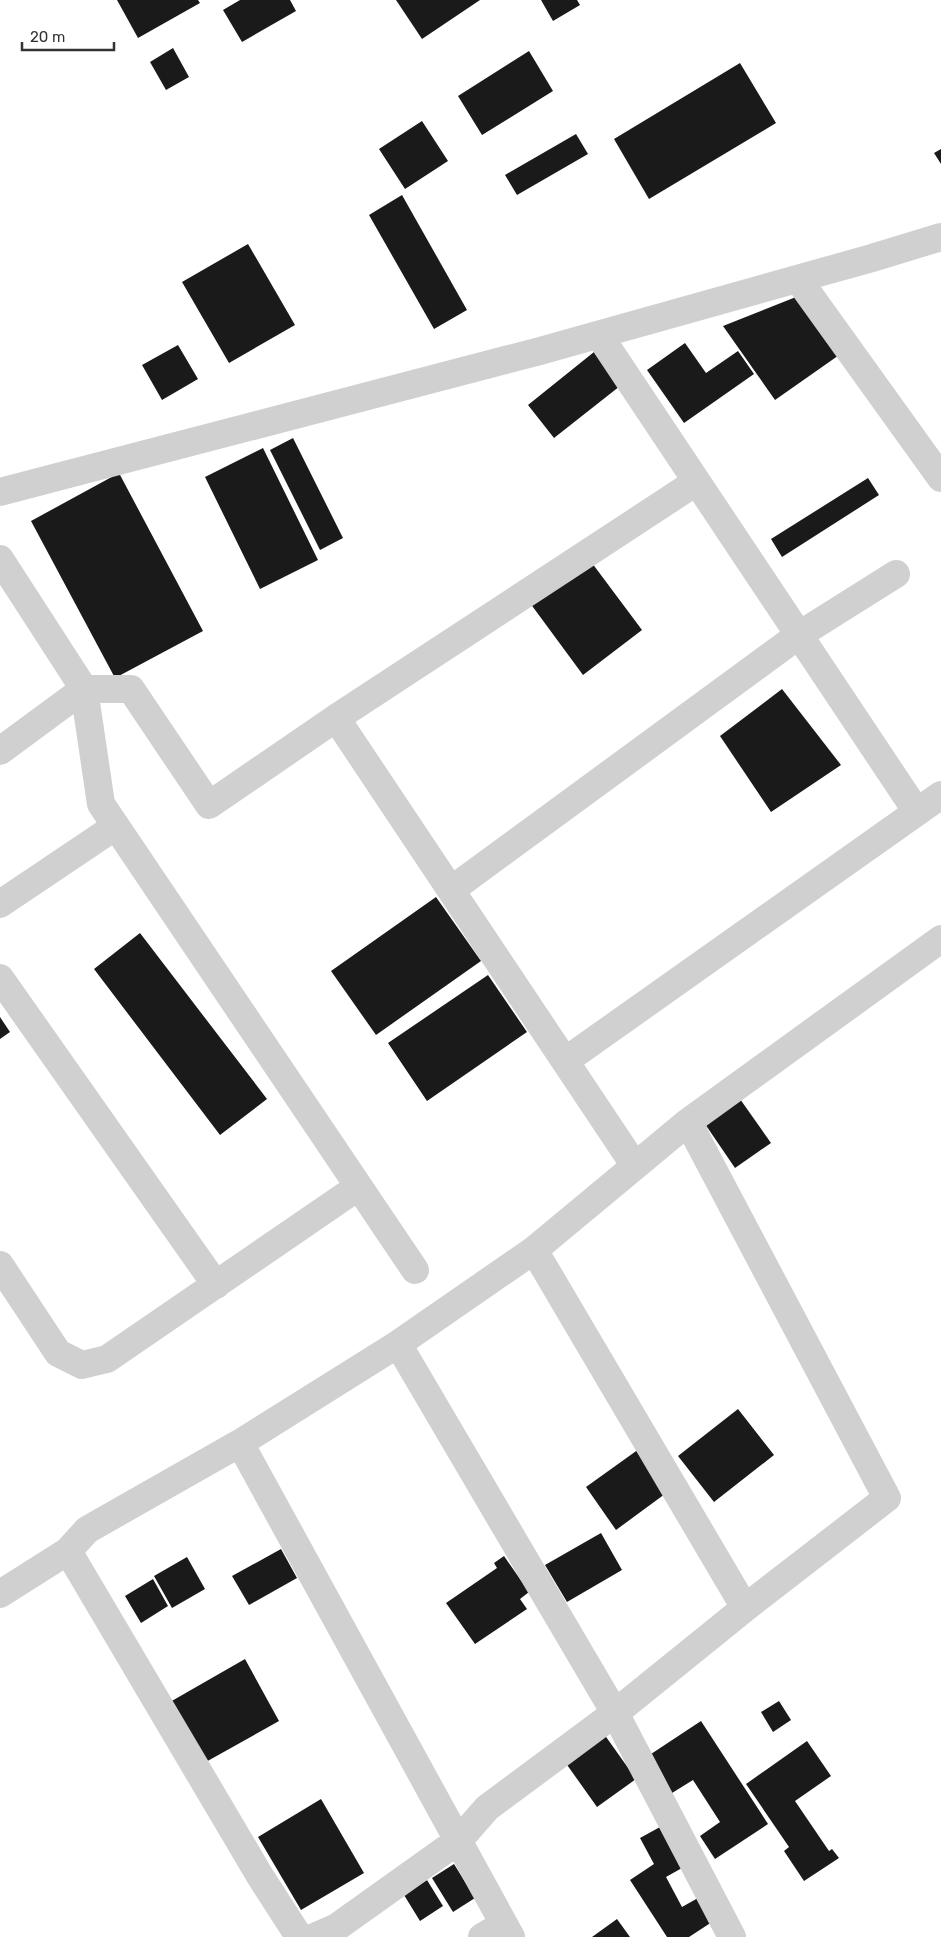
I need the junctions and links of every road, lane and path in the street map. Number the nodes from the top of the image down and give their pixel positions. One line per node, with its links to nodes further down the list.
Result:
1 (941, 237): 2 (street)
2 (798, 279): 3 (street); 4 (street)
3 (599, 335): 5 (street); 6 (street)
4 (941, 478)
5 (696, 482): 9 (street); 11 (street)
6 (0, 492)
7 (0, 559): 10 (street)
8 (896, 574): 9 (street)
9 (799, 635): 14 (street); 16 (street)
10 (84, 689): 11 (street); 12 (street); 15 (street)
11 (336, 718): 16 (street)
12 (0, 751)
13 (941, 795): 14 (street)
14 (917, 812): 20 (street)
15 (116, 826): 17 (street); 23 (street)
16 (451, 890): 20 (street)
17 (0, 904)
18 (941, 939): 21 (street)
19 (0, 978): 27 (street)
20 (565, 1061): 22 (street)
21 (688, 1122): 22 (street); 32 (street)
22 (635, 1166): 24 (street)
23 (358, 1187): 26 (street); 27 (street)
24 (534, 1250): 28 (street); 32 (street)
25 (0, 1265): 27 (street)
26 (415, 1270)
27 (216, 1285)
28 (398, 1344): 29 (street); 33 (street)
29 (240, 1443): 30 (street); 34 (street)
30 (68, 1551): 31 (street); 36 (street)
31 (0, 1594)
32 (745, 1608): 33 (street)
33 (616, 1713): 34 (street); 38 (street)
34 (459, 1840): 35 (street); 37 (street)
35 (499, 1932)
36 (303, 1937)
37 (314, 1937)
38 (732, 1937)

